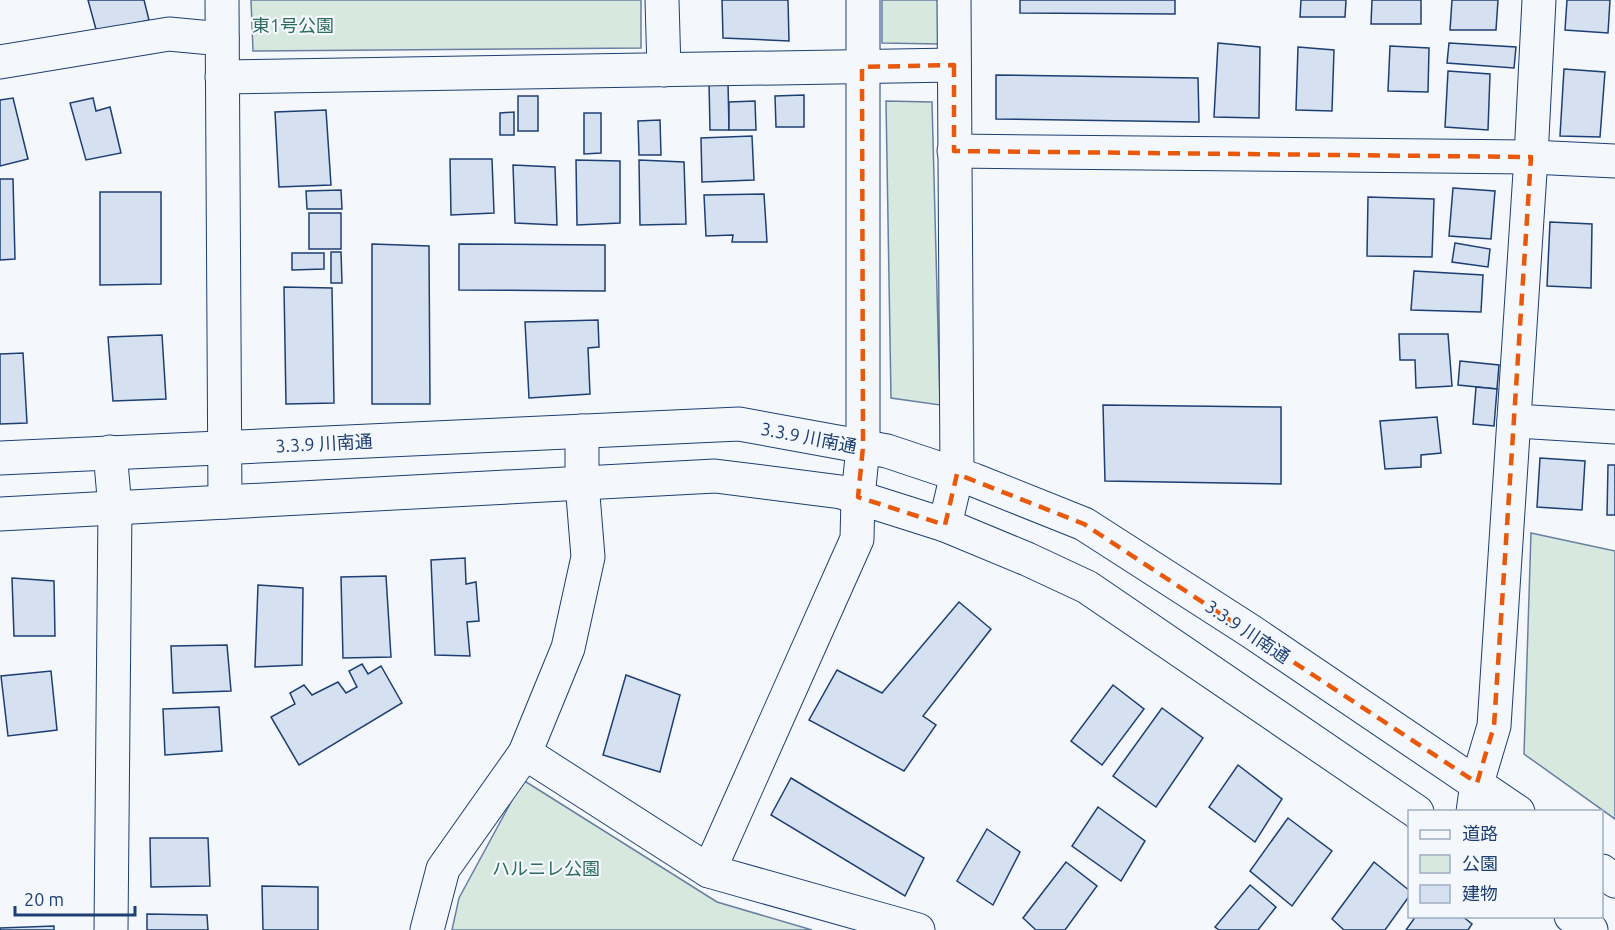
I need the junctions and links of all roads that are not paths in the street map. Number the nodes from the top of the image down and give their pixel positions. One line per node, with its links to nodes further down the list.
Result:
1 (222, 0): 6 (street)
2 (662, 0): 10 (street)
3 (862, 0): 9 (street)
4 (954, 0): 8 (street)
5 (1539, 0): 13 (street)
6 (222, 39): 7 (street); 11 (street)
7 (0, 62)
8 (954, 65): 9 (street); 12 (street)
9 (862, 67): 10 (street); 18 (street)
10 (664, 70): 11 (street)
11 (222, 76): 19 (street)
12 (954, 152): 13 (street); 22 (street)
13 (1531, 156): 14 (street); 15 (street)
14 (1615, 161)
15 (1514, 421): 16 (street); 30 (street)
16 (1615, 427)
17 (582, 431): 18 (street, 3.3.9 川南通); 19 (street, 3.3.9 川南通); 23 (street)
18 (863, 447): 22 (street, 3.3.9 川南通); 24 (street)
19 (225, 448): 20 (street, 3.3.9 川南通); 25 (street)
20 (110, 453): 21 (street, 3.3.9 川南通); 26 (street)
21 (0, 458)
22 (957, 474): 28 (street); 30 (street, 3.3.9 川南通)
23 (582, 483): 24 (street); 25 (street); 29 (street)
24 (858, 497): 28 (street); 33 (street)
25 (225, 502): 26 (street)
26 (115, 507): 27 (street); 37 (street)
27 (0, 514)
28 (945, 525): 31 (street)
29 (525, 753): 33 (street); 38 (street)
30 (1475, 797): 32 (street, 3.3.9 川南通)
31 (1414, 810)
32 (1512, 810)
33 (710, 871): 39 (street)
34 (1603, 872): 35 (street)
35 (1615, 881)
36 (1574, 918): 40 (street)
37 (111, 930)
38 (427, 930)
39 (918, 930)
40 (1591, 930)

